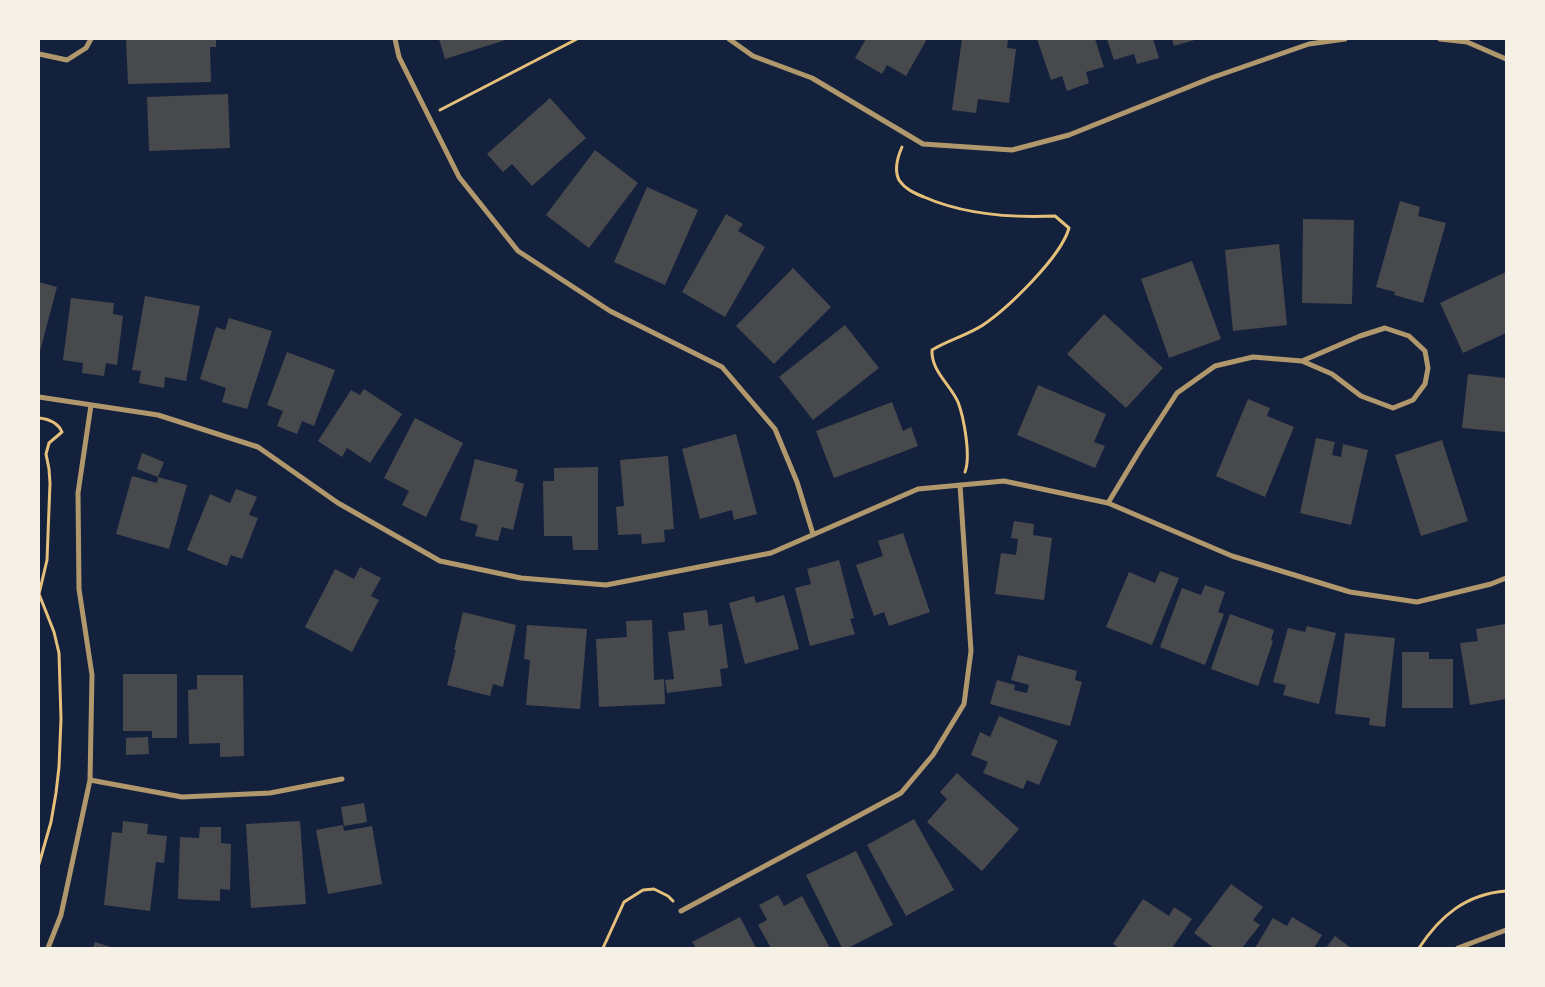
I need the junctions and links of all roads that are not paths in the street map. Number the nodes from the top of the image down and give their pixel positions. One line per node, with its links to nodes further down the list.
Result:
1 (91, 39): 6 (street)
2 (395, 39): 13 (street)
3 (729, 39): 4 (street)
4 (1345, 39)
5 (1440, 39): 7 (street)
6 (39, 54)
7 (1506, 58)
8 (1302, 360): 8 (street); 12 (street)
9 (39, 397): 10 (street)
10 (90, 405): 13 (street); 16 (street)
11 (960, 485): 12 (street); 13 (street); 17 (street)
12 (1108, 503): 14 (street)
13 (813, 534)
14 (1506, 578)
15 (342, 779): 16 (street)
16 (90, 780): 19 (street)
17 (681, 911)
18 (1506, 930): 20 (street)
19 (48, 948)
20 (1458, 948)

